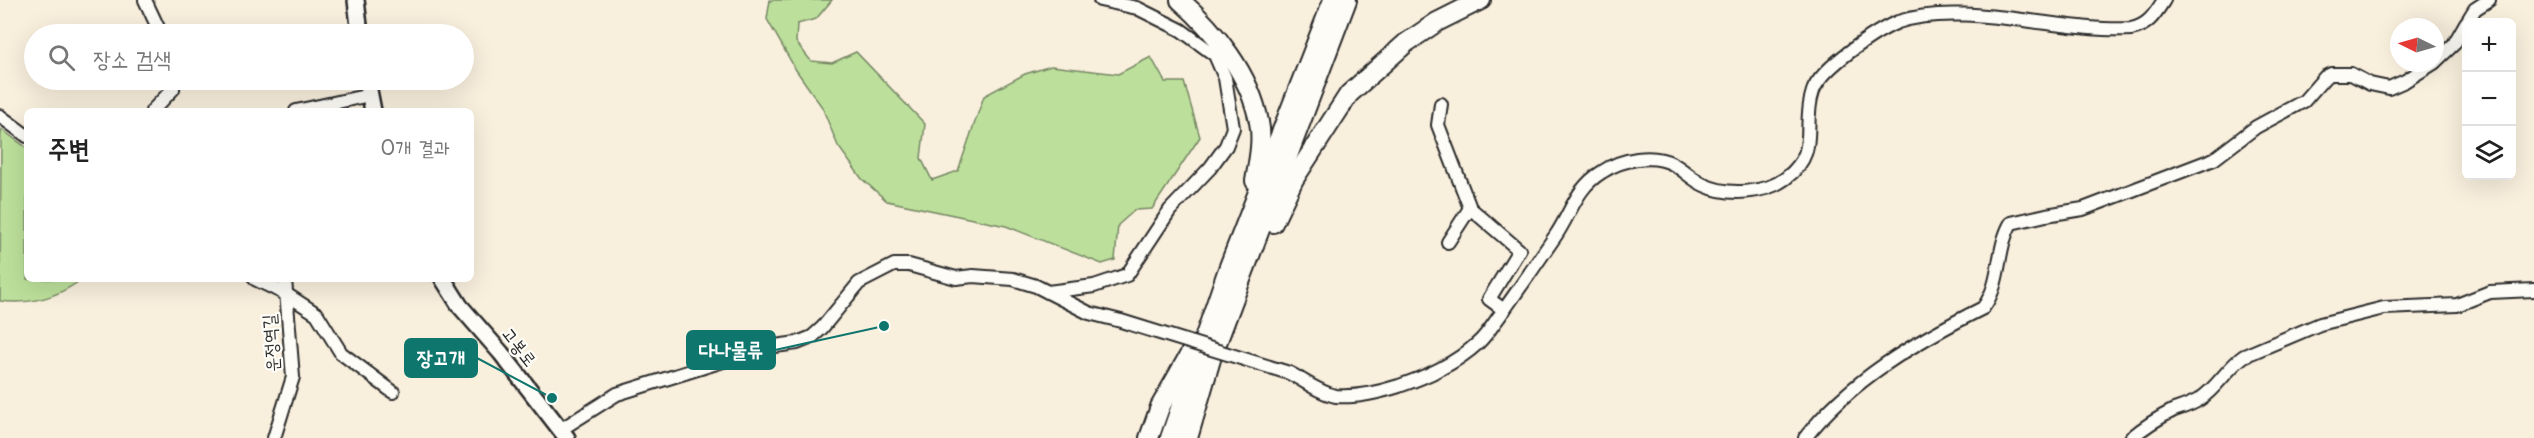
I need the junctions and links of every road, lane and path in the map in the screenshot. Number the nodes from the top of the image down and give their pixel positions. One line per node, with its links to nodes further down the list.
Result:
1 (145, 0): 11 (street)
2 (356, 0): 12 (main road)
3 (1100, 0): 32 (street)
4 (1180, 0): 27 (highway)
5 (1333, 0): 27 (highway)
6 (1347, 0): 35 (highway)
7 (1481, 0): 35 (highway)
8 (2164, 0): 34 (street)
9 (2489, 0): 10 (street)
10 (2470, 18)
11 (156, 24)
12 (359, 24)
13 (2462, 31): 14 (street)
14 (2444, 54)
15 (2420, 72): 45 (street)
16 (172, 90): 20 (street)
17 (369, 90): 18 (main road)
18 (370, 95): 21 (street); 22 (main road)
19 (1441, 104): 25 (street)
20 (155, 108)
21 (310, 108)
22 (372, 108)
23 (0, 116): 24 (street)
24 (24, 134)
25 (1470, 208): 26 (street); 34 (street)
26 (1448, 242)
27 (1228, 269): 35 (highway)
28 (261, 282): 33 (street)
29 (285, 282): 33 (street, 운정역길)
30 (445, 282): 38 (main road, 고봉로)
31 (2534, 290): 46 (street)
32 (1048, 292): 34 (street, bridge); 38 (street)
33 (286, 294): 37 (street); 40 (street, 운정역길)
34 (1504, 310)
35 (1216, 328): 36 (highway); 39 (highway); 43 (highway); 44 (highway)
36 (1184, 364): 41 (highway); 42 (highway)
37 (393, 392)
38 (564, 434)
39 (1189, 436)
40 (274, 438)
41 (1149, 438)
42 (1155, 438)
43 (1163, 438)
44 (1170, 438)
45 (1804, 438)
46 (2131, 438)

